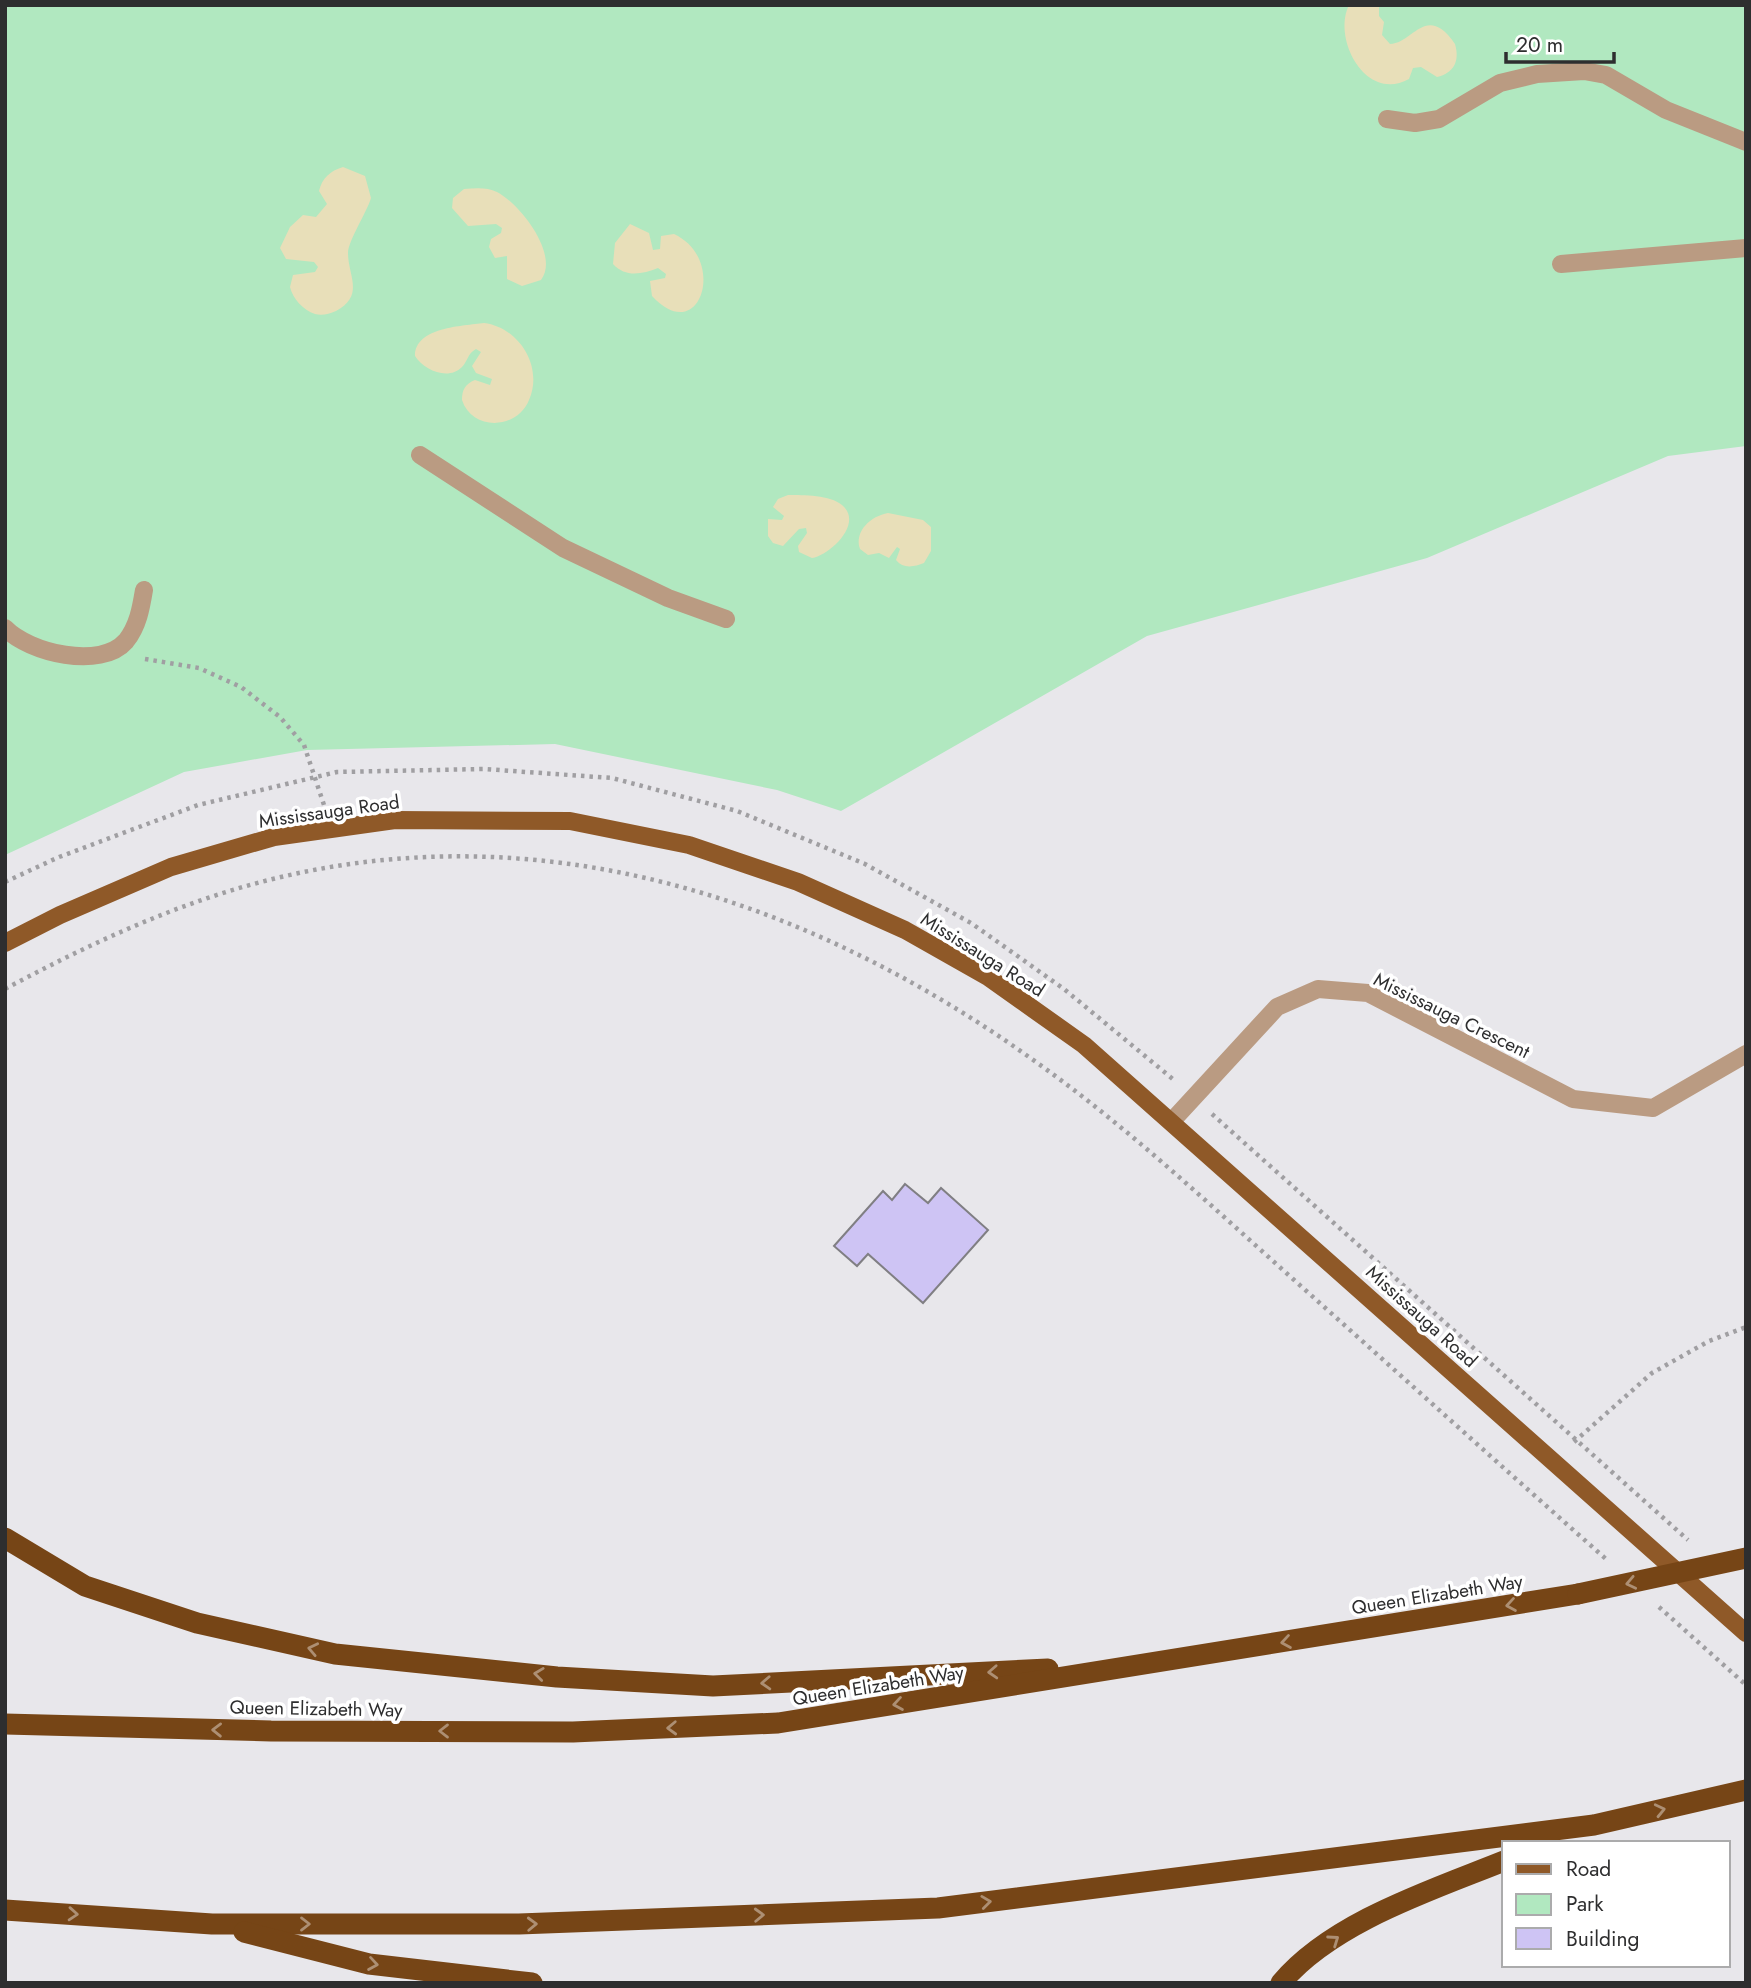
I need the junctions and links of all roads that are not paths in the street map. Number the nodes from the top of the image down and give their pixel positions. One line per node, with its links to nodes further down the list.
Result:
1 (1387, 119): 2 (street)
2 (1746, 142)
3 (1746, 248): 4 (street)
4 (1561, 264)
5 (420, 455): 7 (street)
6 (144, 590): 8 (street)
7 (726, 619)
8 (5, 628)
9 (5, 943): 11 (main road, Mississauga Road)
10 (1746, 1054): 11 (street, Mississauga Crescent)
11 (1172, 1121): 14 (main road, Mississauga Road)
12 (5, 1538): 15 (highway, one-way to 12)
13 (1746, 1558): 15 (highway, Queen Elizabeth Way, one-way to 15, bridge)
14 (1746, 1633)
15 (1159, 1664): 16 (highway, Queen Elizabeth Way, one-way to 16)
16 (5, 1724)
17 (1746, 1790): 18 (highway, one-way to 17)
18 (1594, 1825): 19 (highway); 22 (highway, one-way to 18)
19 (1554, 1841)
20 (1502, 1862): 24 (highway, one-way to 20)
21 (5, 1910): 22 (highway, one-way to 22)
22 (212, 1924): 23 (highway, one-way to 23)
23 (532, 1983)
24 (1281, 1983)

